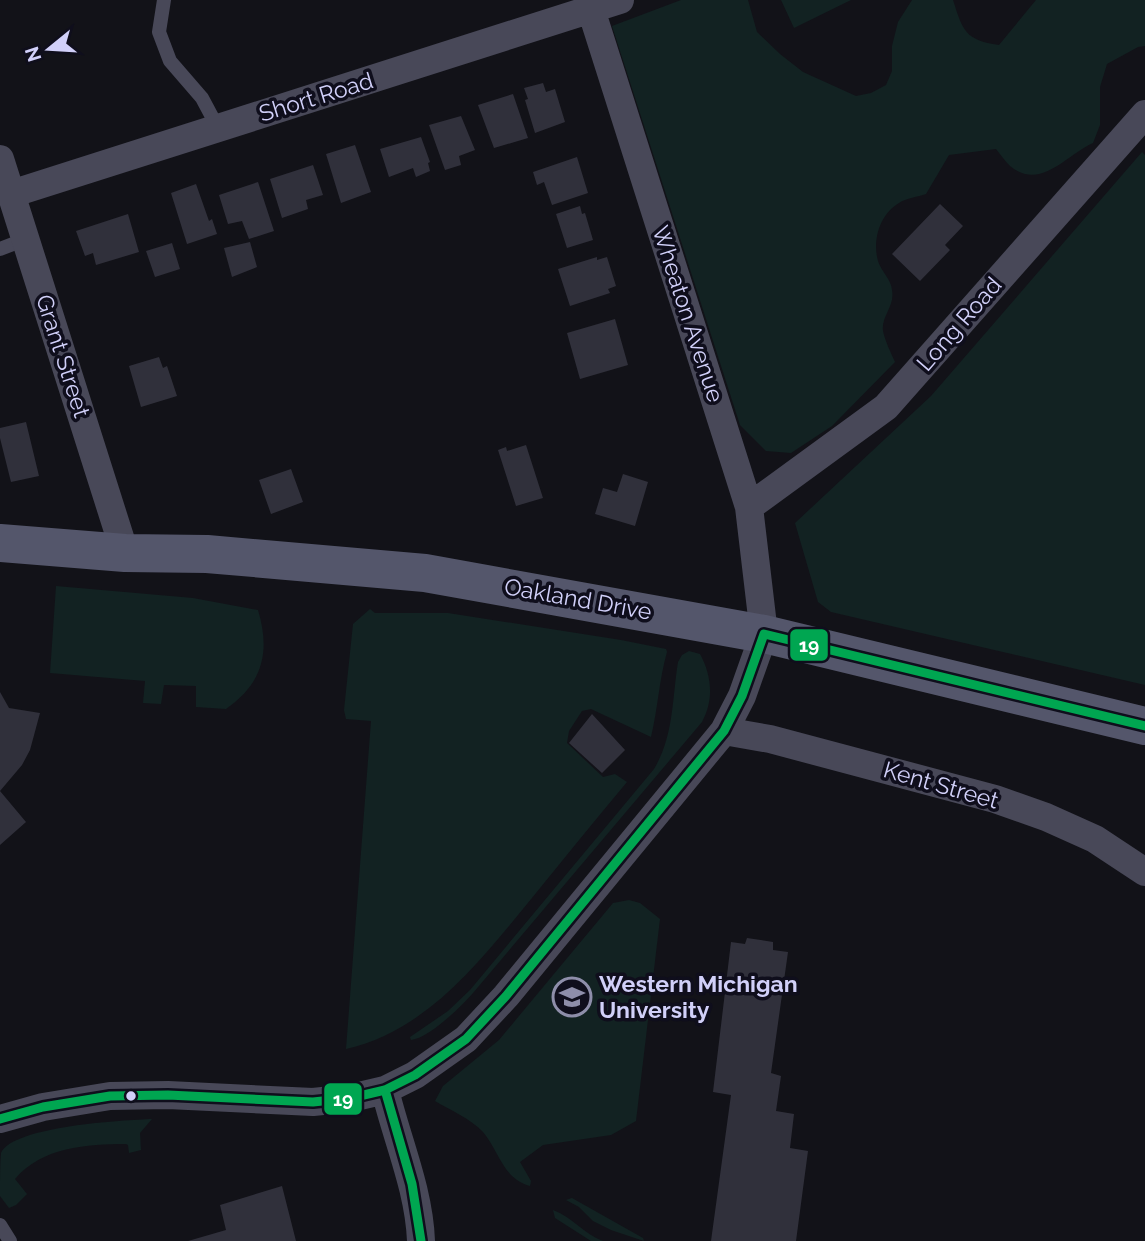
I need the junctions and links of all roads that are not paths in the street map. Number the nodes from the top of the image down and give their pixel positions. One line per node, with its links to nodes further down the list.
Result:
1 (164, 0): 5 (lane)
2 (620, 0): 3 (street, Short Road)
3 (590, 5): 5 (street, Short Road); 9 (street, Wheaton Avenue)
4 (1145, 114): 9 (street, Long Road)
5 (218, 128): 7 (street, Short Road)
6 (0, 159): 7 (street, Grant Street)
7 (11, 194): 8 (street, Grant Street)
8 (13, 244): 11 (street, Grant Street)
9 (749, 507): 12 (street, Wheaton Avenue)
10 (0, 543): 11 (main road, Oakland Drive)
11 (125, 554): 12 (main road, Oakland Drive)
12 (764, 634): 13 (main road, Oakland Drive); 14 (street)
13 (1145, 726)
14 (723, 731): 15 (street, Kent Street); 16 (street)
15 (1145, 872)
16 (385, 1090): 17 (street); 20 (street)
17 (0, 1119)
18 (0, 1225): 19 (lane)
19 (10, 1241)
20 (421, 1241)

